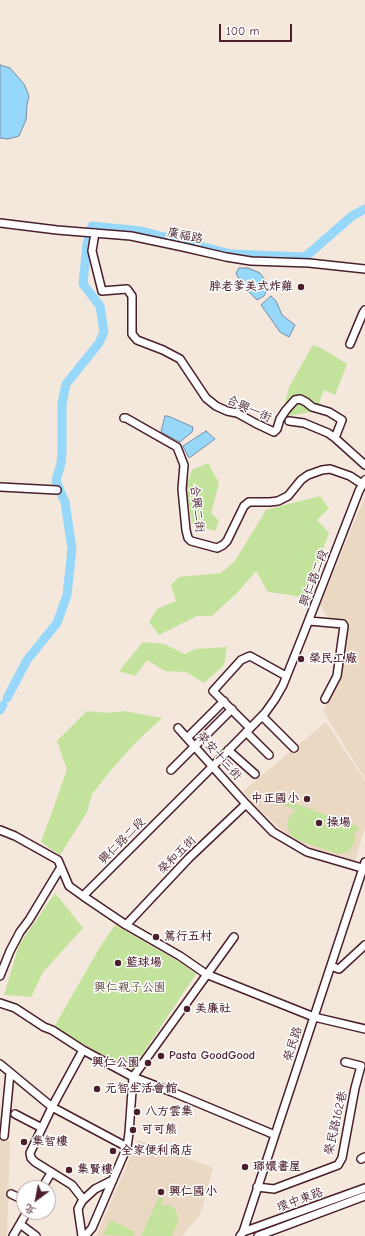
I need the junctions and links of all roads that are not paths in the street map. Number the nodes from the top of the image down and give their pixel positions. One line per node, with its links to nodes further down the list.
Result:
1 (0, 223): 2 (street, 廣福路)
2 (95, 233): 3 (street, 廣福路); 8 (street, 合興一街)
3 (365, 269)
4 (365, 310): 5 (street)
5 (350, 344)
6 (124, 418): 10 (street, 合興二街)
7 (289, 421): 8 (street)
8 (335, 438): 9 (street)
9 (365, 465)
10 (364, 482): 13 (street, 興仁路二段)
11 (0, 487): 12 (street)
12 (57, 490)
13 (309, 621): 14 (street, 興仁路二段); 15 (street)
14 (286, 676): 16 (street); 18 (street, 興仁路二段)
15 (325, 699)
16 (224, 701): 17 (street); 21 (street)
17 (232, 710): 20 (street); 22 (street)
18 (262, 716): 20 (street, 興仁路二段); 23 (street)
19 (178, 728): 21 (street, 榮安十三街)
20 (248, 730): 24 (street, 興仁路二段); 25 (street)
21 (187, 738): 22 (street, 榮安十三街)
22 (195, 746): 26 (street, 榮安十三街); 27 (street)
23 (294, 748)
24 (228, 750): 26 (street, 興仁路二段); 28 (street)
25 (269, 755)
26 (213, 766): 29 (street, 榮安十三街); 33 (street, 興仁路二段)
27 (171, 770)
28 (255, 774)
29 (246, 804): 31 (street, 榮安十三街); 34 (street, 榮和五街)
30 (0, 830): 32 (street)
31 (364, 866): 37 (street, 榮民路)
32 (61, 867): 33 (street); 39 (street)
33 (83, 896): 34 (street)
34 (126, 925): 38 (street)
35 (234, 937): 38 (street)
36 (364, 947): 37 (street)
37 (331, 966): 41 (street, 榮民路)
38 (206, 974): 41 (street); 47 (street)
39 (0, 976)
40 (0, 1003): 43 (street)
41 (314, 1017): 42 (street); 51 (street, 榮民路)
42 (365, 1029)
43 (83, 1050): 47 (street); 48 (street)
44 (345, 1062): 57 (street, 榮民路162巷)
45 (0, 1064): 46 (street)
46 (10, 1073): 48 (street); 52 (street)
47 (133, 1077): 51 (street); 53 (street)
48 (52, 1107): 50 (street); 53 (street)
49 (15, 1114): 50 (street)
50 (42, 1128): 54 (street)
51 (275, 1135): 57 (street, 榮民路)
52 (4, 1136)
53 (127, 1147): 56 (street)
54 (51, 1173): 55 (street); 62 (street)
55 (47, 1180)
56 (112, 1180): 62 (street); 68 (street)
57 (257, 1188): 65 (street, 榮民路)
58 (365, 1188): 65 (street, 環中東路)
59 (11, 1194): 60 (street)
60 (16, 1196)
61 (365, 1196): 69 (street, 環中東路)
62 (83, 1199): 68 (street)
63 (23, 1220): 64 (street)
64 (20, 1224): 66 (street); 67 (street)
65 (243, 1235)
66 (13, 1236)
67 (36, 1236)
68 (84, 1236)
69 (258, 1236)

